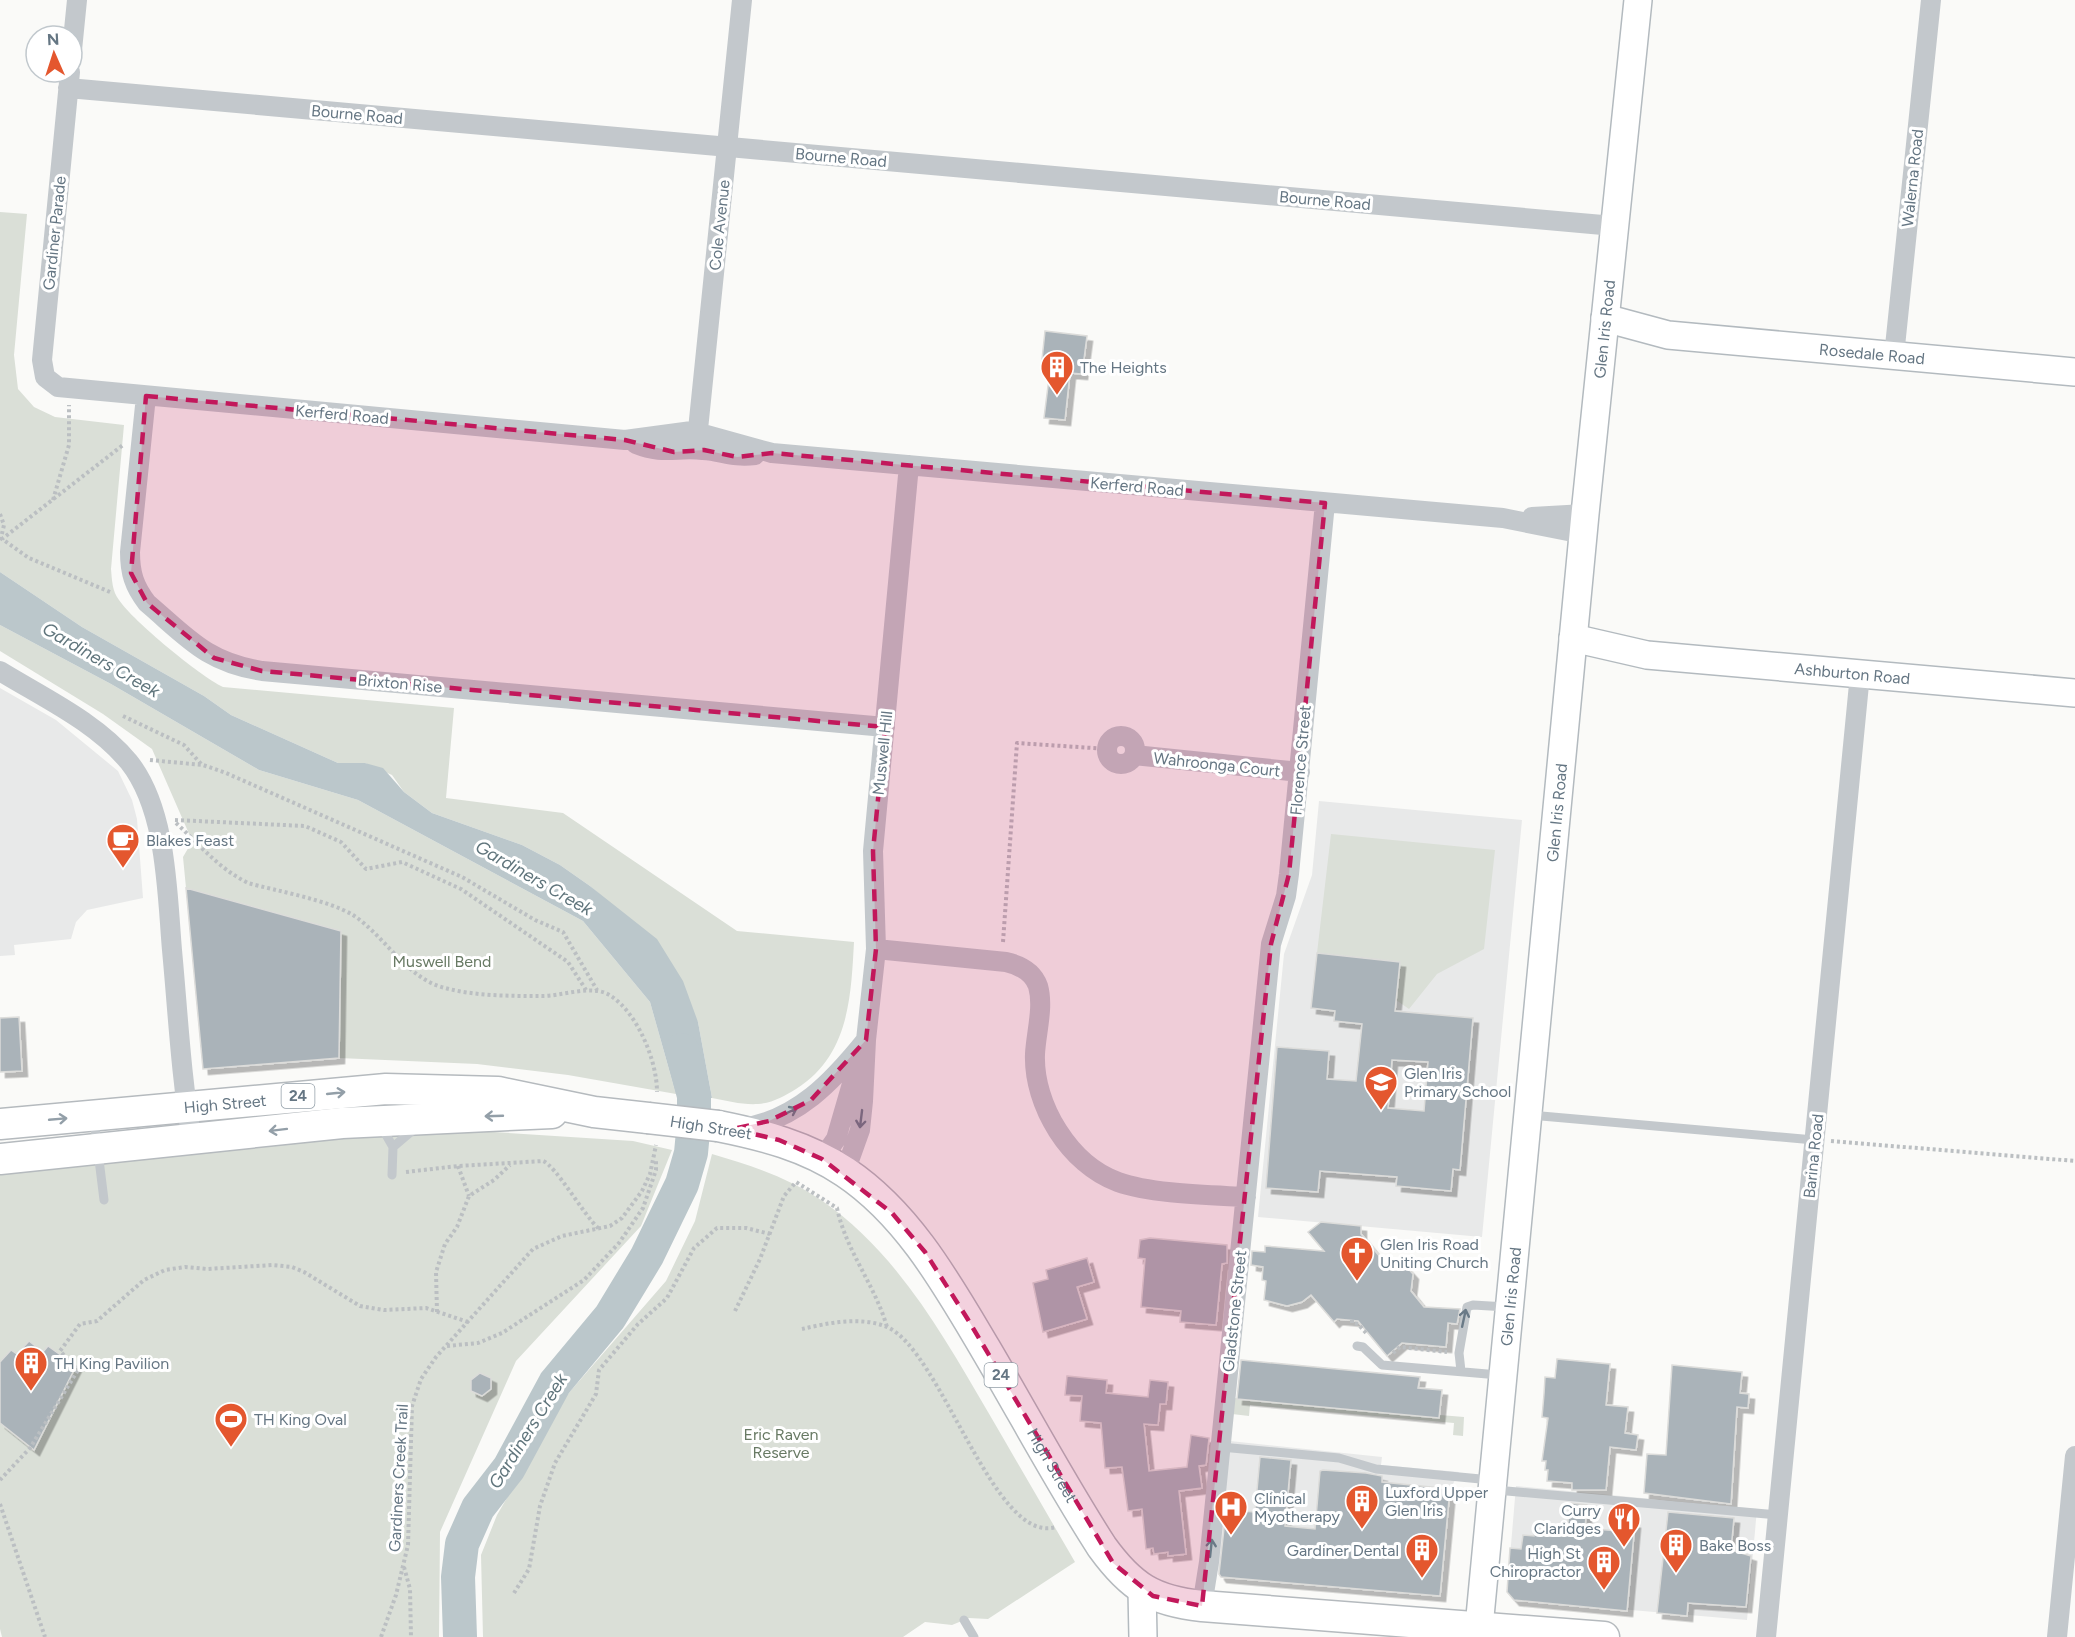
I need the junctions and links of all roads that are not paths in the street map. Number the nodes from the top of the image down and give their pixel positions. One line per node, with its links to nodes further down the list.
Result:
1 (77, 0): 5 (street)
2 (742, 0): 8 (street, Cole Avenue)
3 (1638, 0): 9 (main road, Glen Iris Road)
4 (1930, 0): 11 (street, Walerna Road)
5 (75, 24)
6 (84, 82): 8 (street, Bourne Road)
7 (69, 84): 13 (street, Gardiner Parade)
8 (728, 147): 9 (street, Bourne Road); 15 (street, Cole Avenue)
9 (1614, 226): 10 (main road, Glen Iris Road)
10 (1604, 329): 11 (main road, Rosedale Road); 18 (main road, Glen Iris Road)
11 (1894, 356): 12 (main road, Rosedale Road)
12 (2075, 372)
13 (63, 394): 14 (street, Kerferd Road)
14 (146, 396): 15 (street, Kerferd Road); 23 (street, Brixton Rise)
15 (697, 441): 16 (street, Kerferd Road)
16 (909, 465): 17 (street, Kerferd Road); 23 (street, Muswell Hill)
17 (1325, 503): 18 (street, Kerferd Road); 25 (street, Florence Street)
18 (1584, 524): 19 (main road, Glen Iris Road)
19 (1572, 648): 21 (main road, Ashburton Road); 31 (main road, Glen Iris Road)
20 (0, 671): 29 (street)
21 (1860, 674): 22 (main road, Ashburton Road); 38 (street, Barina Road)
22 (2075, 693)
23 (885, 726): 26 (street, Muswell Hill)
24 (1108, 749): 25 (street, Wahroonga Court)
25 (1300, 772): 27 (street, Florence Street)
26 (876, 949): 28 (street, Muswell Hill); 44 (street)
27 (1264, 1016): 44 (street, Gladstone Street)
28 (866, 1040): 36 (street, one-way to 28); 42 (street, Muswell Hill)
29 (186, 1107): 30 (main road, High Street / 24, one-way to 30); 32 (main road, High Street / 24); 37 (street)
30 (594, 1112): 33 (main road, High Street / 24, one-way to 33); 36 (main road, High Street / 24, bridge)
31 (1527, 1115): 38 (lane); 46 (main road, Glen Iris Road)
32 (94, 1116): 35 (main road, High Street / 24, one-way to 32); 40 (lane)
33 (433, 1118): 34 (main road, High Street / 24); 39 (lane)
34 (378, 1120): 37 (main road, High Street / 24, one-way to 37); 39 (lane)
35 (0, 1124)
36 (726, 1128): 42 (main road, High Street / 24)
37 (192, 1140): 40 (main road, High Street / 24)
38 (1814, 1140): 53 (street, Barina Road)
39 (393, 1147): 43 (lane)
40 (98, 1149): 41 (main road, High Street / 24); 45 (lane)
41 (0, 1159)
42 (834, 1166): 54 (main road, High Street / 24)
43 (392, 1175)
44 (1246, 1197): 50 (street, Gladstone Street)
45 (104, 1200)
46 (1509, 1307): 48 (lane, one-way to 46); 49 (main road, Glen Iris Road)
47 (1357, 1346): 48 (lane)
48 (1461, 1371): 49 (lane)
49 (1502, 1375): 52 (main road, Glen Iris Road)
50 (1221, 1447): 52 (lane); 55 (street, Gladstone Street, one-way to 50)
51 (2075, 1456): 63 (street)
52 (1491, 1484): 53 (lane); 57 (main road, Glen Iris Road)
53 (1778, 1515): 62 (street, Barina Road)
54 (1142, 1590): 55 (main road, High Street / 24); 60 (main road)
55 (1203, 1606): 57 (main road, High Street / 24)
56 (963, 1620): 59 (lane)
57 (1479, 1627): 58 (main road, High Street / 24)
58 (1518, 1633): 61 (main road, High Street / 24)
59 (974, 1637)
60 (1143, 1637)
61 (1597, 1637)
62 (1766, 1637)
63 (2057, 1637)

